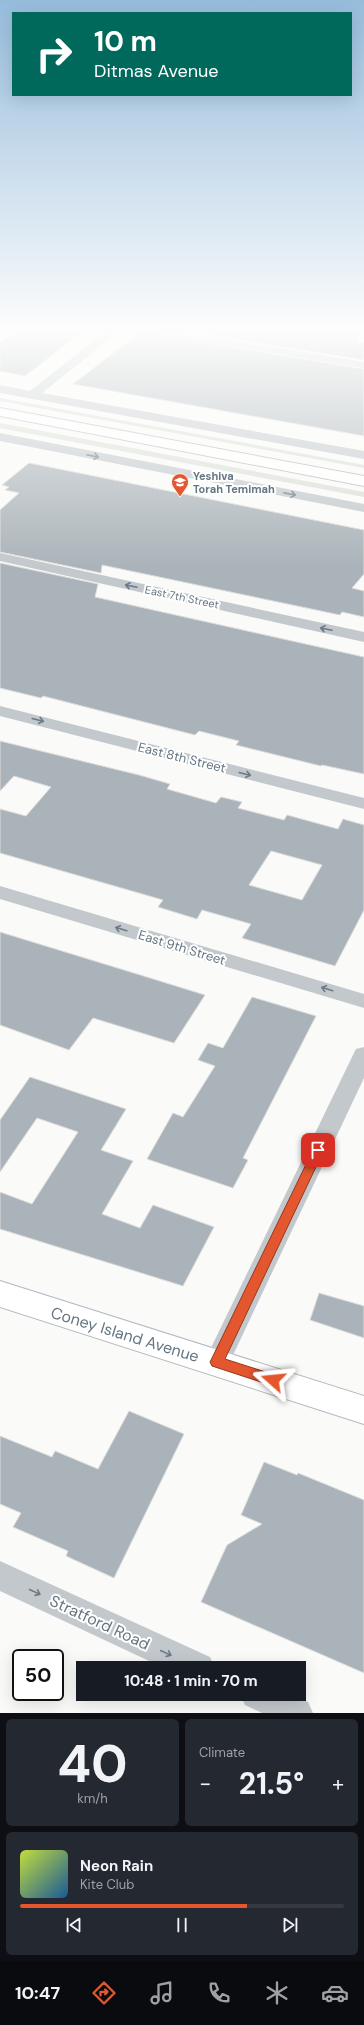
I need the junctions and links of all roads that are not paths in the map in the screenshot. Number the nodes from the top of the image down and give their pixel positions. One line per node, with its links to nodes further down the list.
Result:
1 (109, 409): 4 (street)
2 (0, 412): 5 (main road)
3 (0, 437): 6 (street, one-way to 6)
4 (364, 455)
5 (364, 481)
6 (364, 508)
7 (0, 557): 8 (street, East 7th Street, one-way to 7)
8 (364, 637)
9 (0, 711): 10 (street, East 8th Street, one-way to 10)
10 (364, 804)
11 (0, 892): 12 (street, East 9th Street, one-way to 11)
12 (364, 1001)
13 (364, 1055): 15 (street)
14 (0, 1294): 15 (main road, Coney Island Avenue)
15 (217, 1362): 16 (main road, Coney Island Avenue)
16 (364, 1410)
17 (0, 1576): 18 (street, Stratford Road, one-way to 18)
18 (184, 1661)
19 (271, 1701): 20 (street)
20 (296, 1713)

